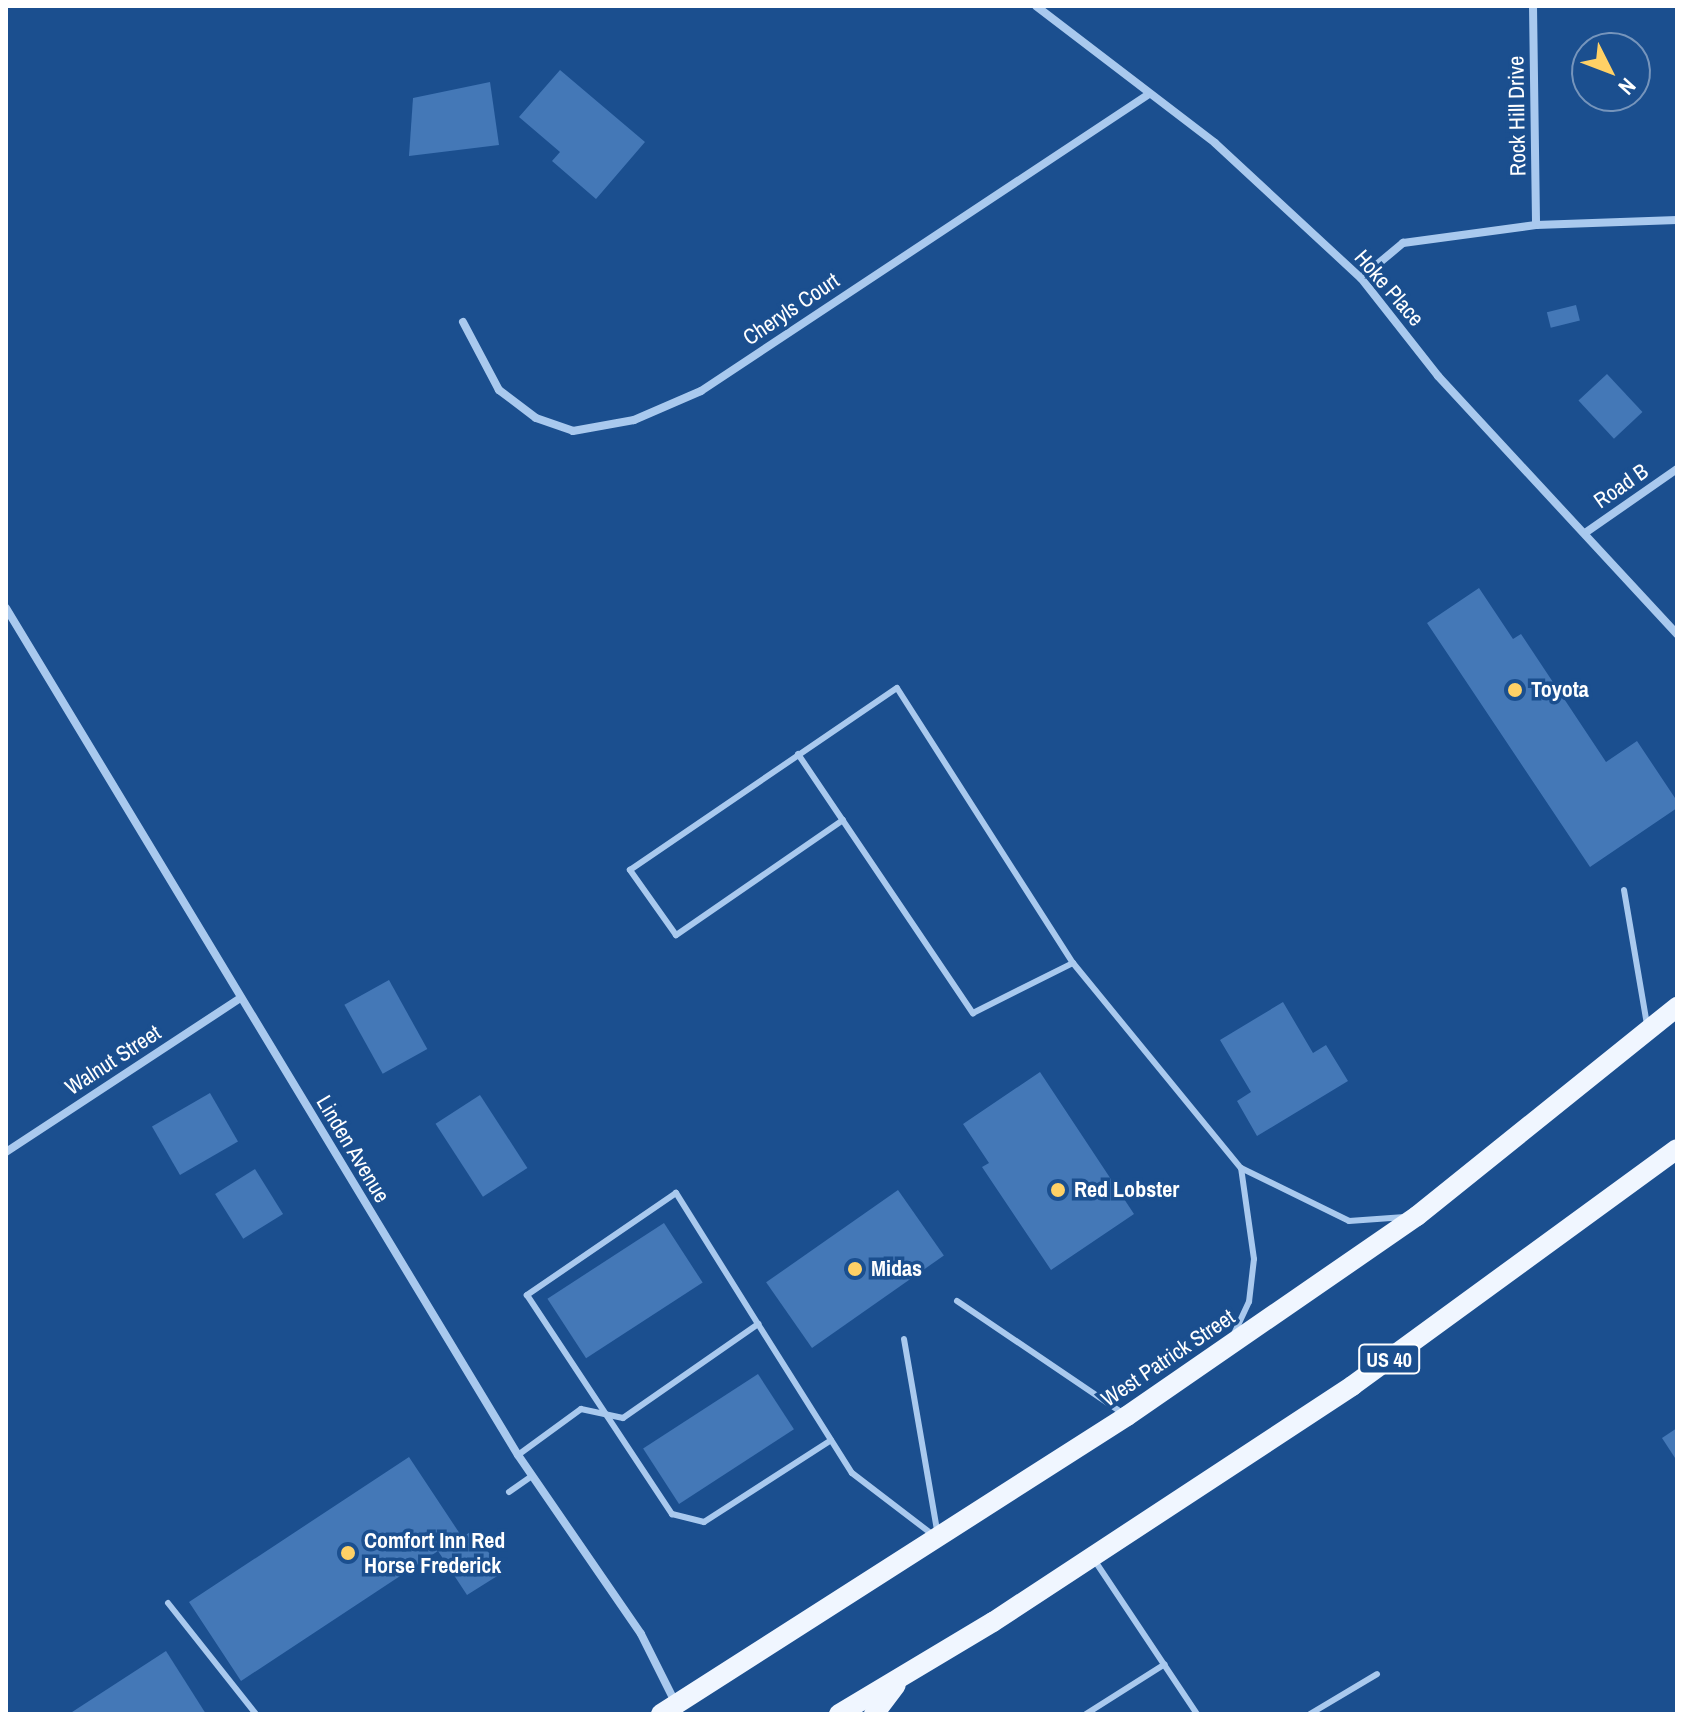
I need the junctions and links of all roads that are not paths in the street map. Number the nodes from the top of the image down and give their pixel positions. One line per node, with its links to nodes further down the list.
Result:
1 (1036, 6): 3 (street, Hoke Place)
2 (1533, 6): 5 (street, Rock Hill Drive)
3 (1149, 94): 6 (street, Hoke Place); 7 (street, Cheryls Court)
4 (1677, 220): 5 (street)
5 (1536, 225): 6 (street)
6 (1361, 278): 9 (street, Hoke Place)
7 (463, 322)
8 (1677, 469): 9 (street, Road B)
9 (1585, 533): 11 (street, Hoke Place)
10 (6, 608): 16 (street, Linden Avenue)
11 (1677, 634)
12 (798, 754): 13 (lane); 13 (lane); 15 (lane)
13 (843, 820): 15 (lane)
14 (1624, 890): 18 (lane)
15 (1073, 963): 21 (lane)
16 (240, 998): 20 (street, Walnut Street); 30 (street, Linden Avenue)
17 (1677, 1007): 18 (main road, West Patrick Street)
18 (1648, 1030): 22 (main road, West Patrick Street)
19 (1677, 1149): 34 (main road, US 40)
20 (6, 1152)
21 (1241, 1168): 22 (lane); 26 (lane)
22 (1417, 1216): 26 (main road, West Patrick Street)
23 (957, 1301): 28 (lane)
24 (758, 1324): 27 (lane); 27 (lane); 29 (lane)
25 (904, 1339): 33 (lane)
26 (1228, 1347): 28 (main road, West Patrick Street)
27 (602, 1413): 29 (lane); 30 (lane)
28 (1127, 1416): 33 (main road, West Patrick Street)
29 (831, 1440): 33 (lane)
30 (518, 1455): 31 (street, Linden Avenue)
31 (532, 1476): 32 (lane); 39 (street, Linden Avenue)
32 (509, 1492)
33 (938, 1538): 39 (main road, West Patrick Street)
34 (1092, 1557): 36 (lane); 38 (main road, US 40)
35 (168, 1603): 40 (lane)
36 (1165, 1664): 43 (lane); 44 (lane)
37 (1377, 1674): 45 (lane)
38 (903, 1676): 41 (main road, US 40); 42 (main road)
39 (669, 1709)
40 (256, 1714)
41 (839, 1714)
42 (874, 1714)
43 (1086, 1714)
44 (1197, 1714)
45 (1310, 1714)

